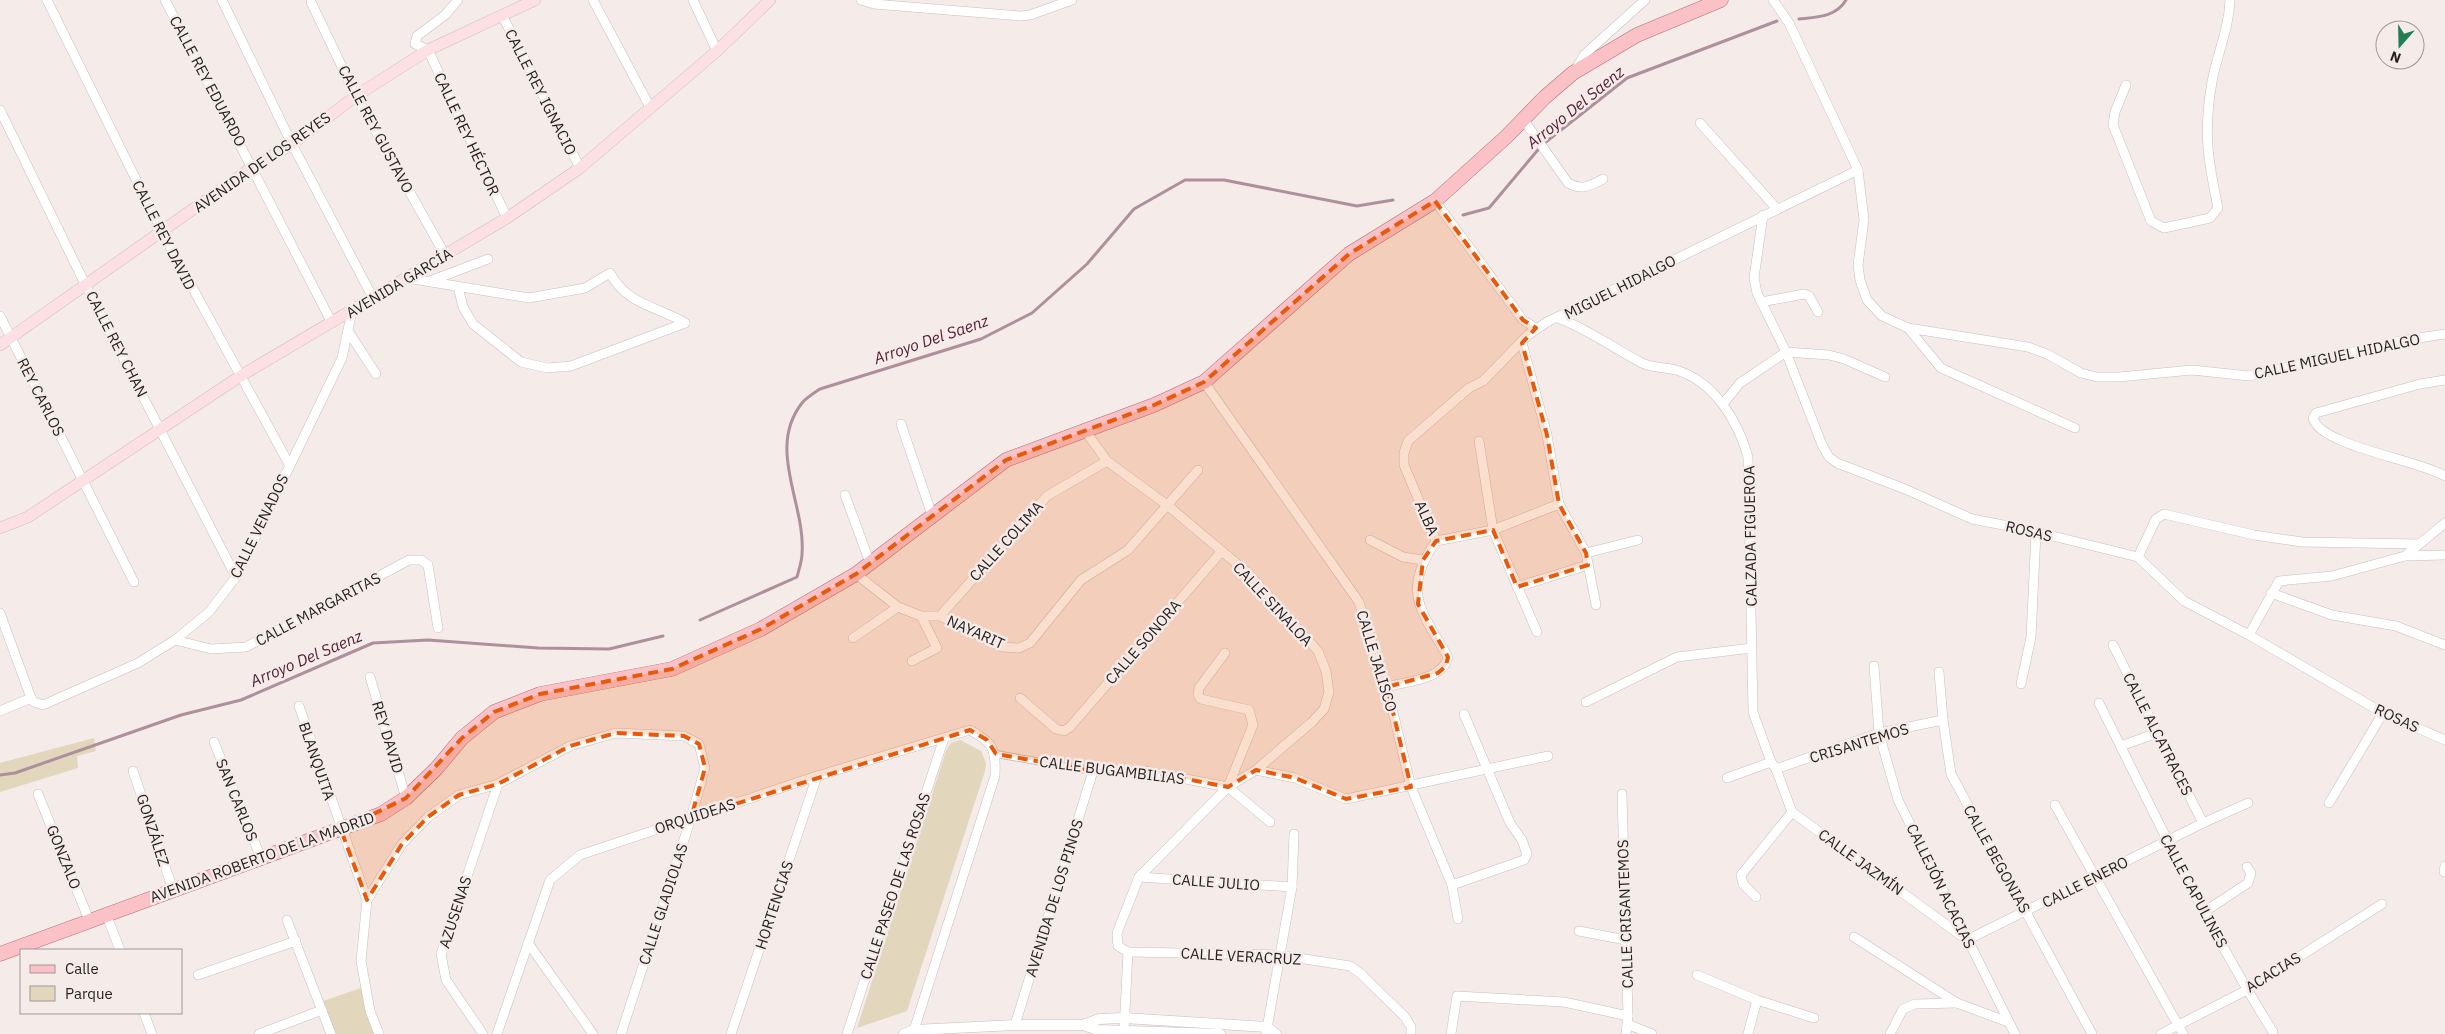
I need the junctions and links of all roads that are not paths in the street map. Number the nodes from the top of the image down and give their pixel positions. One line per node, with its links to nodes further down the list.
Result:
1 (47, 0): 35 (street, CALLE REY DAVID)
2 (165, 0): 27 (street, CALLE REY EDUARDO)
3 (222, 0): 26 (street)
4 (458, 0): 17 (street)
5 (535, 0): 16 (main road, AVENIDA DE LOS REYES)
6 (593, 0): 22 (street)
7 (693, 0): 18 (street)
8 (770, 0): 18 (main road, AVENIDA GARCÍA)
9 (861, 0): 10 (street)
10 (1072, 0)
11 (1645, 0): 19 (street)
12 (1721, 0): 19 (main road, AVENIDA ROBERTO DE LA MADRID)
13 (1773, 0): 29 (street, CALLE MIGUEL HIDALGO)
14 (2230, 0): 20 (street)
15 (311, 2): 21 (street, CALLE REY GUSTAVO)
16 (502, 16): 17 (main road, AVENIDA DE LOS REYES); 28 (street, CALLE REY IGNACIO)
17 (428, 50): 21 (main road, AVENIDA DE LOS REYES); 34 (street, CALLE REY HÉCTOR)
18 (717, 51): 22 (main road, AVENIDA GARCÍA)
19 (1573, 73): 24 (main road, AVENIDA ROBERTO DE LA MADRID)
20 (2126, 85)
21 (356, 96): 26 (main road, AVENIDA DE LOS REYES); 36 (street, CALLE REY GUSTAVO)
22 (651, 108): 28 (main road, AVENIDA GARCÍA)
23 (0, 110): 40 (street, CALLE REY CHAN)
24 (1523, 120): 30 (street); 31 (main road, AVENIDA ROBERTO DE LA MADRID)
25 (1700, 123): 32 (street)
26 (292, 144): 27 (main road, AVENIDA DE LOS REYES); 42 (street)
27 (252, 166): 35 (main road, AVENIDA DE LOS REYES); 48 (street, CALLE REY EDUARDO)
28 (580, 168): 34 (main road, AVENIDA GARCÍA)
29 (1858, 170): 32 (street, MIGUEL HIDALGO); 50 (street, CALLE MIGUEL HIDALGO)
30 (1603, 179)
31 (1435, 201): 49 (street); 61 (main road, AVENIDA ROBERTO DE LA MADRID)
32 (1777, 209): 33 (street, MIGUEL HIDALGO)
33 (1763, 216): 43 (street, ROSAS); 47 (street, MIGUEL HIDALGO)
34 (507, 218): 36 (main road, AVENIDA GARCÍA)
35 (162, 232): 40 (main road, AVENIDA DE LOS REYES); 58 (street, CALLE REY DAVID)
36 (445, 255): 38 (main road, AVENIDA GARCÍA)
37 (488, 259): 39 (street)
38 (407, 278): 39 (street); 42 (main road, AVENIDA GARCÍA)
39 (430, 282): 41 (street)
40 (86, 286): 53 (main road, AVENIDA DE LOS REYES); 64 (street, CALLE REY CHAN)
41 (458, 287): 41 (street)
42 (373, 298): 44 (main road, AVENIDA GARCÍA)
43 (1761, 302): 45 (street); 56 (street, ROSAS)
44 (352, 311): 48 (main road, AVENIDA GARCÍA); 51 (street, CALLE VENADOS)
45 (1818, 312)
46 (0, 316): 53 (street, REY CARLOS)
47 (1558, 318): 49 (street, MIGUEL HIDALGO); 62 (street, CALZADA FIGUEROA)
48 (332, 323): 58 (main road, AVENIDA GARCÍA)
49 (1536, 328): 54 (street, MIGUEL HIDALGO)
50 (1908, 328): 52 (street, CALLE MIGUEL HIDALGO); 65 (street, CALLE MIGUEL HIDALGO)
51 (348, 331): 57 (street); 70 (street, CALLE VENADOS)
52 (2445, 334)
53 (10, 336): 55 (main road, AVENIDA DE LOS REYES); 73 (street, REY CARLOS)
54 (1522, 343): 68 (street, MIGUEL HIDALGO); 75 (street)
55 (0, 345)
56 (1786, 352): 59 (street); 62 (street); 81 (street, ROSAS)
57 (376, 374)
58 (239, 377): 64 (main road, AVENIDA GARCÍA); 70 (street, CALLE REY DAVID)
59 (1885, 377)
60 (2445, 380): 72 (street)
61 (1204, 382): 66 (main road, AVENIDA ROBERTO DE LA MADRID); 118 (street, CALLE JALISCO)
62 (1723, 404): 111 (street, CALZADA FIGUEROA)
63 (901, 424): 77 (street)
64 (160, 428): 73 (main road, AVENIDA GARCÍA); 95 (street, CALLE REY CHAN)
65 (2074, 428)
66 (1086, 432): 69 (street, CALLE SINALOA); 77 (main road, AVENIDA ROBERTO DE LA MADRID)
67 (1479, 440): 80 (street)
68 (1408, 441): 84 (street, ALBA)
69 (1107, 461): 76 (street, CALLE SINALOA); 103 (street, CALLE COLIMA)
70 (290, 466): 95 (street, CALLE VENADOS)
71 (1198, 470): 76 (street)
72 (2445, 476)
73 (82, 479): 79 (main road, AVENIDA GARCÍA); 96 (street, REY CARLOS)
74 (845, 495): 92 (street)
75 (1559, 504): 80 (street, ALBA); 87 (street)
76 (1167, 505): 86 (street, CALLE SINALOA); 103 (street, NAYARIT)
77 (932, 515): 92 (main road, AVENIDA ROBERTO DE LA MADRID)
78 (2445, 523): 85 (street)
79 (0, 528)
80 (1493, 530): 84 (street, ALBA); 97 (street)
81 (2036, 533): 90 (street, ROSAS); 117 (street)
82 (1370, 540): 91 (street)
83 (1638, 540): 87 (street)
84 (1436, 541): 91 (street)
85 (2418, 544): 89 (street); 90 (street)
86 (1222, 552): 119 (street, CALLE SONORA); 137 (street, CALLE SINALOA)
87 (1586, 553): 93 (street)
88 (2445, 555): 89 (street)
89 (2405, 556): 98 (street)
90 (2138, 557): 106 (street, ROSAS)
91 (1423, 560): 118 (street)
92 (870, 563): 94 (main road, AVENIDA ROBERTO DE LA MADRID)
93 (1588, 565): 97 (street); 99 (street)
94 (856, 574): 100 (street, NAYARIT); 148 (main road, AVENIDA ROBERTO DE LA MADRID)
95 (236, 578): 108 (street, CALLE VENADOS)
96 (134, 582)
97 (1517, 587): 105 (street)
98 (2271, 593): 106 (street); 110 (street)
99 (1596, 605)
100 (898, 607): 102 (street, NAYARIT); 107 (street)
101 (0, 613): 120 (street)
102 (921, 616): 103 (street, NAYARIT); 113 (street)
103 (940, 616)
104 (438, 628): 108 (street, CALLE MARGARITAS)
105 (1537, 632)
106 (2249, 635): 126 (street, ROSAS)
107 (853, 638)
108 (175, 640): 120 (street, CALLE VENADOS)
109 (2113, 645): 128 (street, CALLE ALCATRACES)
110 (2445, 645)
111 (1752, 648): 121 (street); 136 (street, CALZADA FIGUEROA)
112 (1225, 653): 144 (street)
113 (912, 661)
114 (1874, 666): 129 (street, CALLEJÓN ACACIAS)
115 (1940, 672): 127 (street, CALLE BEGONIAS)
116 (370, 677): 148 (street, REY DAVID)
117 (2021, 684)
118 (1386, 687): 145 (street, CALLE JALISCO)
119 (1020, 698)
120 (35, 701): 124 (street, CALLE VENADOS)
121 (1586, 702)
122 (2099, 703): 133 (street, CALLE CAPULINES)
123 (299, 706): 156 (street, BLANQUITA)
124 (0, 711)
125 (1464, 714): 138 (street)
126 (2383, 714): 131 (street, ROSAS); 150 (street)
127 (1943, 720): 129 (street, CRISANTEMOS); 169 (street, CALLE BEGONIAS)
128 (2157, 732): 133 (street); 155 (street, CALLE ALCATRACES)
129 (1879, 733): 136 (street, CRISANTEMOS); 178 (street, CALLEJÓN ACACIAS)
130 (944, 738): 134 (street, ORQUIDEAS); 141 (street, ORQUIDEAS); 214 (street, CALLE PASEO DE LAS ROSAS)
131 (2445, 740)
132 (214, 742): 159 (street, SAN CARLOS)
133 (2121, 746): 158 (street, CALLE CAPULINES)
134 (996, 754): 140 (street, CALLE BUGAMBILIAS); 200 (street)
135 (1548, 756): 138 (street)
136 (1773, 766): 142 (street, CRISANTEMOS); 152 (street)
137 (1256, 770): 144 (street, CALLE SINALOA); 145 (street)
138 (1489, 770): 145 (street); 163 (street)
139 (133, 771): 165 (street, GONZÁLEZ)
140 (1093, 771): 144 (street, CALLE BUGAMBILIAS); 198 (street, AVENIDA DE LOS PINOS)
141 (817, 776): 153 (street, ORQUIDEAS); 213 (street, HORTENCIAS)
142 (1727, 778)
143 (498, 784): 153 (street, CALLE GLADIOLAS); 167 (street); 209 (street, AZUSENAS)
144 (1228, 787): 154 (street); 161 (street, CALLE SINALOA)
145 (1411, 787): 163 (street, CALLE JALISCO)
146 (38, 794): 173 (street, GONZALO)
147 (1622, 794): 177 (street, CALLE CRISANTEMOS)
148 (406, 798): 156 (main road, AVENIDA ROBERTO DE LA MADRID)
149 (2248, 803): 155 (street, CALLE ENERO)
150 (2328, 803)
151 (2055, 805): 162 (street)
152 (1792, 812): 166 (street); 178 (street, CALLE JAZMÍN)
153 (691, 818): 180 (street, ORQUIDEAS); 212 (street, CALLE GLADIOLAS)
154 (1270, 822)
155 (2203, 822): 158 (street, CALLE ENERO)
156 (340, 830): 159 (main road, AVENIDA ROBERTO DE LA MADRID); 167 (street, BLANQUITA)
157 (1294, 834): 164 (street)
158 (2167, 841): 162 (street, CALLE ENERO); 170 (street, CALLE CAPULINES)
159 (261, 858): 165 (main road, AVENIDA ROBERTO DE LA MADRID)
160 (2247, 867): 170 (street)
161 (1139, 877): 164 (street, CALLE JULIO); 182 (street)
162 (2096, 877): 169 (street, CALLE ENERO); 199 (street)
163 (1452, 885): 172 (street, CALLE JALISCO)
164 (1292, 887): 184 (street)
165 (173, 890): 171 (main road, AVENIDA ROBERTO DE LA MADRID)
166 (1756, 897)
167 (367, 900): 208 (street)
168 (2382, 904): 187 (street, ACACIAS)
169 (2026, 912): 178 (street, CALLE ENERO); 225 (street, CALLE BEGONIAS)
170 (2204, 912): 187 (street, CALLE CAPULINES)
171 (106, 914): 173 (main road, AVENIDA ROBERTO DE LA MADRID); 181 (street)
172 (1458, 918)
173 (89, 920): 183 (main road, AVENIDA ROBERTO DE LA MADRID)
174 (287, 920): 179 (street)
175 (1579, 931): 177 (street)
176 (1854, 937): 189 (street)
177 (1626, 940): 195 (street, CALLE CRISANTEMOS)
178 (1967, 940): 196 (street, CALLEJÓN ACACIAS)
179 (296, 941): 185 (street); 190 (street)
180 (528, 942): 210 (street, ORQUIDEAS); 211 (street)
181 (120, 949)
182 (1128, 952): 184 (street, CALLE VERACRUZ); 192 (street)
183 (0, 954)
184 (1279, 955): 202 (street); 218 (street, CALLE VERACRUZ)
185 (198, 975)
186 (1697, 975): 188 (street)
187 (2246, 990): 199 (street, ACACIAS); 204 (street, CALLE CAPULINES)
188 (1757, 1000): 193 (street); 222 (street)
189 (1958, 1003): 196 (street); 223 (street)
190 (322, 1010): 206 (street); 207 (street)
191 (144, 1014): 205 (street)
192 (1124, 1018): 194 (street); 201 (street); 202 (street)
193 (1814, 1018)
194 (1099, 1019): 197 (street); 203 (street)
195 (1628, 1020): 219 (street); 220 (street, CALLE CRISANTEMOS); 221 (street)
196 (2008, 1022): 224 (street, CALLEJÓN ACACIAS)
197 (1084, 1024): 198 (street); 203 (street)
198 (1015, 1025): 200 (street)
199 (2178, 1025): 226 (street, ACACIAS); 227 (street)
200 (914, 1030): 215 (street)
201 (1124, 1030): 203 (street); 216 (street)
202 (1267, 1031): 217 (street)
203 (1098, 1032)
204 (2273, 1032)
205 (152, 1034)
206 (260, 1034)
207 (331, 1034)
208 (379, 1034)
209 (483, 1034)
210 (497, 1034)
211 (593, 1034)
212 (620, 1034)
213 (731, 1034)
214 (846, 1034)
215 (904, 1034)
216 (1220, 1034)
217 (1276, 1034)
218 (1411, 1034)
219 (1451, 1034)
220 (1626, 1034)
221 (1652, 1034)
222 (1748, 1034)
223 (1890, 1034)
224 (2016, 1034)
225 (2092, 1034)
226 (2161, 1034)
227 (2183, 1034)

